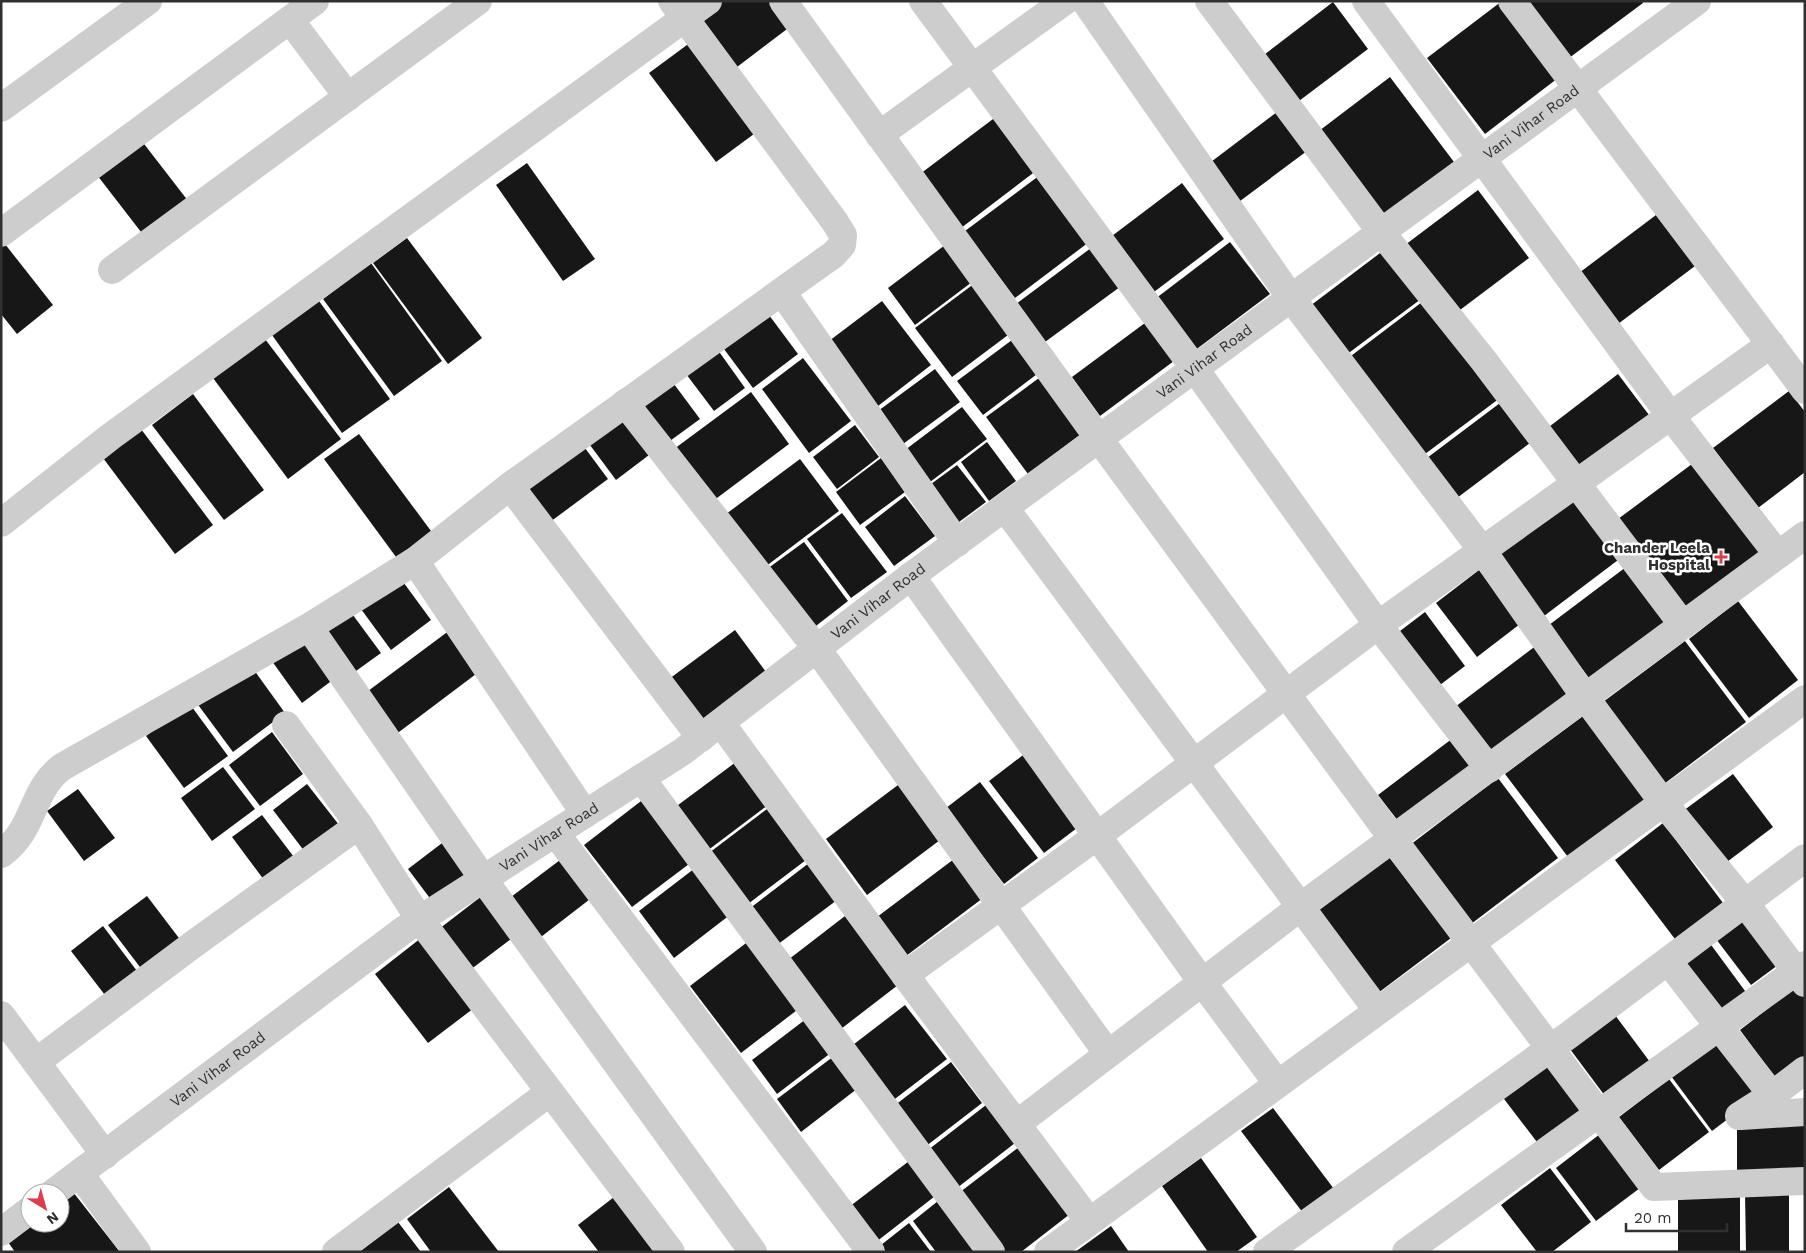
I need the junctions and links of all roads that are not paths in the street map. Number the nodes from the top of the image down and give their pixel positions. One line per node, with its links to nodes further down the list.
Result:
1 (148, 1): 18 (street)
2 (315, 1): 14 (street)
3 (478, 1): 17 (street)
4 (708, 1): 13 (street)
5 (783, 1): 19 (street)
6 (923, 1): 15 (street)
7 (1065, 1): 15 (street)
8 (1085, 1): 25 (street)
9 (1209, 1): 21 (street)
10 (1366, 1): 20 (street)
11 (1512, 1): 16 (street)
12 (1681, 6): 16 (street, Vani Vihar Road)
13 (678, 10): 24 (street); 35 (street)
14 (290, 20): 17 (street); 22 (street)
15 (972, 68): 19 (street); 27 (street)
16 (1578, 88): 20 (street, Vani Vihar Road); 26 (street)
17 (348, 97): 23 (street)
18 (1, 108)
19 (879, 135): 31 (street)
20 (1482, 158): 21 (street, Vani Vihar Road); 30 (street)
21 (1381, 232): 25 (street, Vani Vihar Road); 32 (street)
22 (1, 233)
23 (112, 270)
24 (782, 292): 29 (street); 37 (street)
25 (1291, 298): 27 (street, Vani Vihar Road); 38 (street)
26 (1770, 344): 28 (street); 30 (street)
27 (1195, 369): 31 (street, Vani Vihar Road); 42 (street)
28 (1805, 390)
29 (624, 403): 33 (street); 45 (street)
30 (1670, 416): 32 (street); 39 (street)
31 (1099, 439): 34 (street, Vani Vihar Road); 46 (street)
32 (1576, 483): 38 (street); 43 (street)
33 (510, 486): 40 (street); 50 (street)
34 (1005, 508): 37 (street, Vani Vihar Road); 51 (street)
35 (1, 523)
36 (1805, 535): 39 (street)
37 (957, 543): 41 (street, Vani Vihar Road)
38 (1482, 550): 42 (street); 47 (street)
39 (1778, 555): 43 (street)
40 (415, 561): 44 (street); 55 (street)
41 (911, 576): 45 (street, Vani Vihar Road); 58 (street)
42 (1378, 625): 46 (street); 52 (street)
43 (1683, 625): 47 (street)
44 (309, 627): 60 (street); 62 (street)
45 (817, 649): 50 (street, Vani Vihar Road); 64 (street)
46 (1286, 694): 51 (street); 59 (street)
47 (1585, 697): 52 (street); 54 (street)
48 (1805, 699): 54 (street)
49 (286, 724): 56 (street)
50 (711, 730): 53 (street, Vani Vihar Road); 70 (street)
51 (1193, 764): 58 (street); 65 (street)
52 (1489, 768): 59 (street)
53 (641, 778): 55 (street, Vani Vihar Road); 97 (street)
54 (1662, 801): 63 (street); 67 (street)
55 (585, 814): 57 (street, Vani Vihar Road)
56 (359, 825): 66 (street); 77 (street)
57 (556, 834): 62 (street, Vani Vihar Road); 96 (street)
58 (1098, 835): 64 (street); 71 (street)
59 (1393, 840): 65 (street); 67 (street)
60 (1, 854)
61 (1805, 858): 63 (street)
62 (484, 880): 66 (street, Vani Vihar Road); 95 (street)
63 (1745, 903): 68 (street); 69 (street)
64 (1002, 905): 70 (street); 76 (street)
65 (1301, 907): 71 (street); 72 (street)
66 (420, 920): 80 (street); 85 (street, Vani Vihar Road)
67 (1470, 942): 72 (street); 75 (street)
68 (1668, 961): 74 (street); 75 (street)
69 (1802, 973): 74 (street)
70 (905, 975): 84 (street)
71 (1202, 982): 76 (street); 79 (street)
72 (1377, 1010): 79 (street)
73 (1, 1014): 77 (street)
74 (1719, 1026): 81 (street); 82 (street)
75 (1550, 1049): 82 (street); 99 (street)
76 (1108, 1054): 84 (street)
77 (36, 1062): 85 (street)
78 (1805, 1070): 81 (street)
79 (1277, 1083): 90 (street)
80 (550, 1092): 93 (street); 94 (street)
81 (1772, 1095): 83 (street)
82 (1598, 1112): 87 (street); 100 (street)
83 (1805, 1112)
84 (1018, 1123): 90 (street)
85 (105, 1154): 86 (street, Vani Vihar Road)
86 (80, 1174): 88 (street, Vani Vihar Road); 92 (street)
87 (1805, 1181)
88 (67, 1183)
89 (20, 1218): 91 (street)
90 (1089, 1221): 98 (street)
91 (1, 1232)
92 (137, 1252)
93 (336, 1252)
94 (671, 1252)
95 (753, 1252)
96 (871, 1252)
97 (991, 1252)
98 (1048, 1252)
99 (1267, 1252)
100 (1406, 1252)

